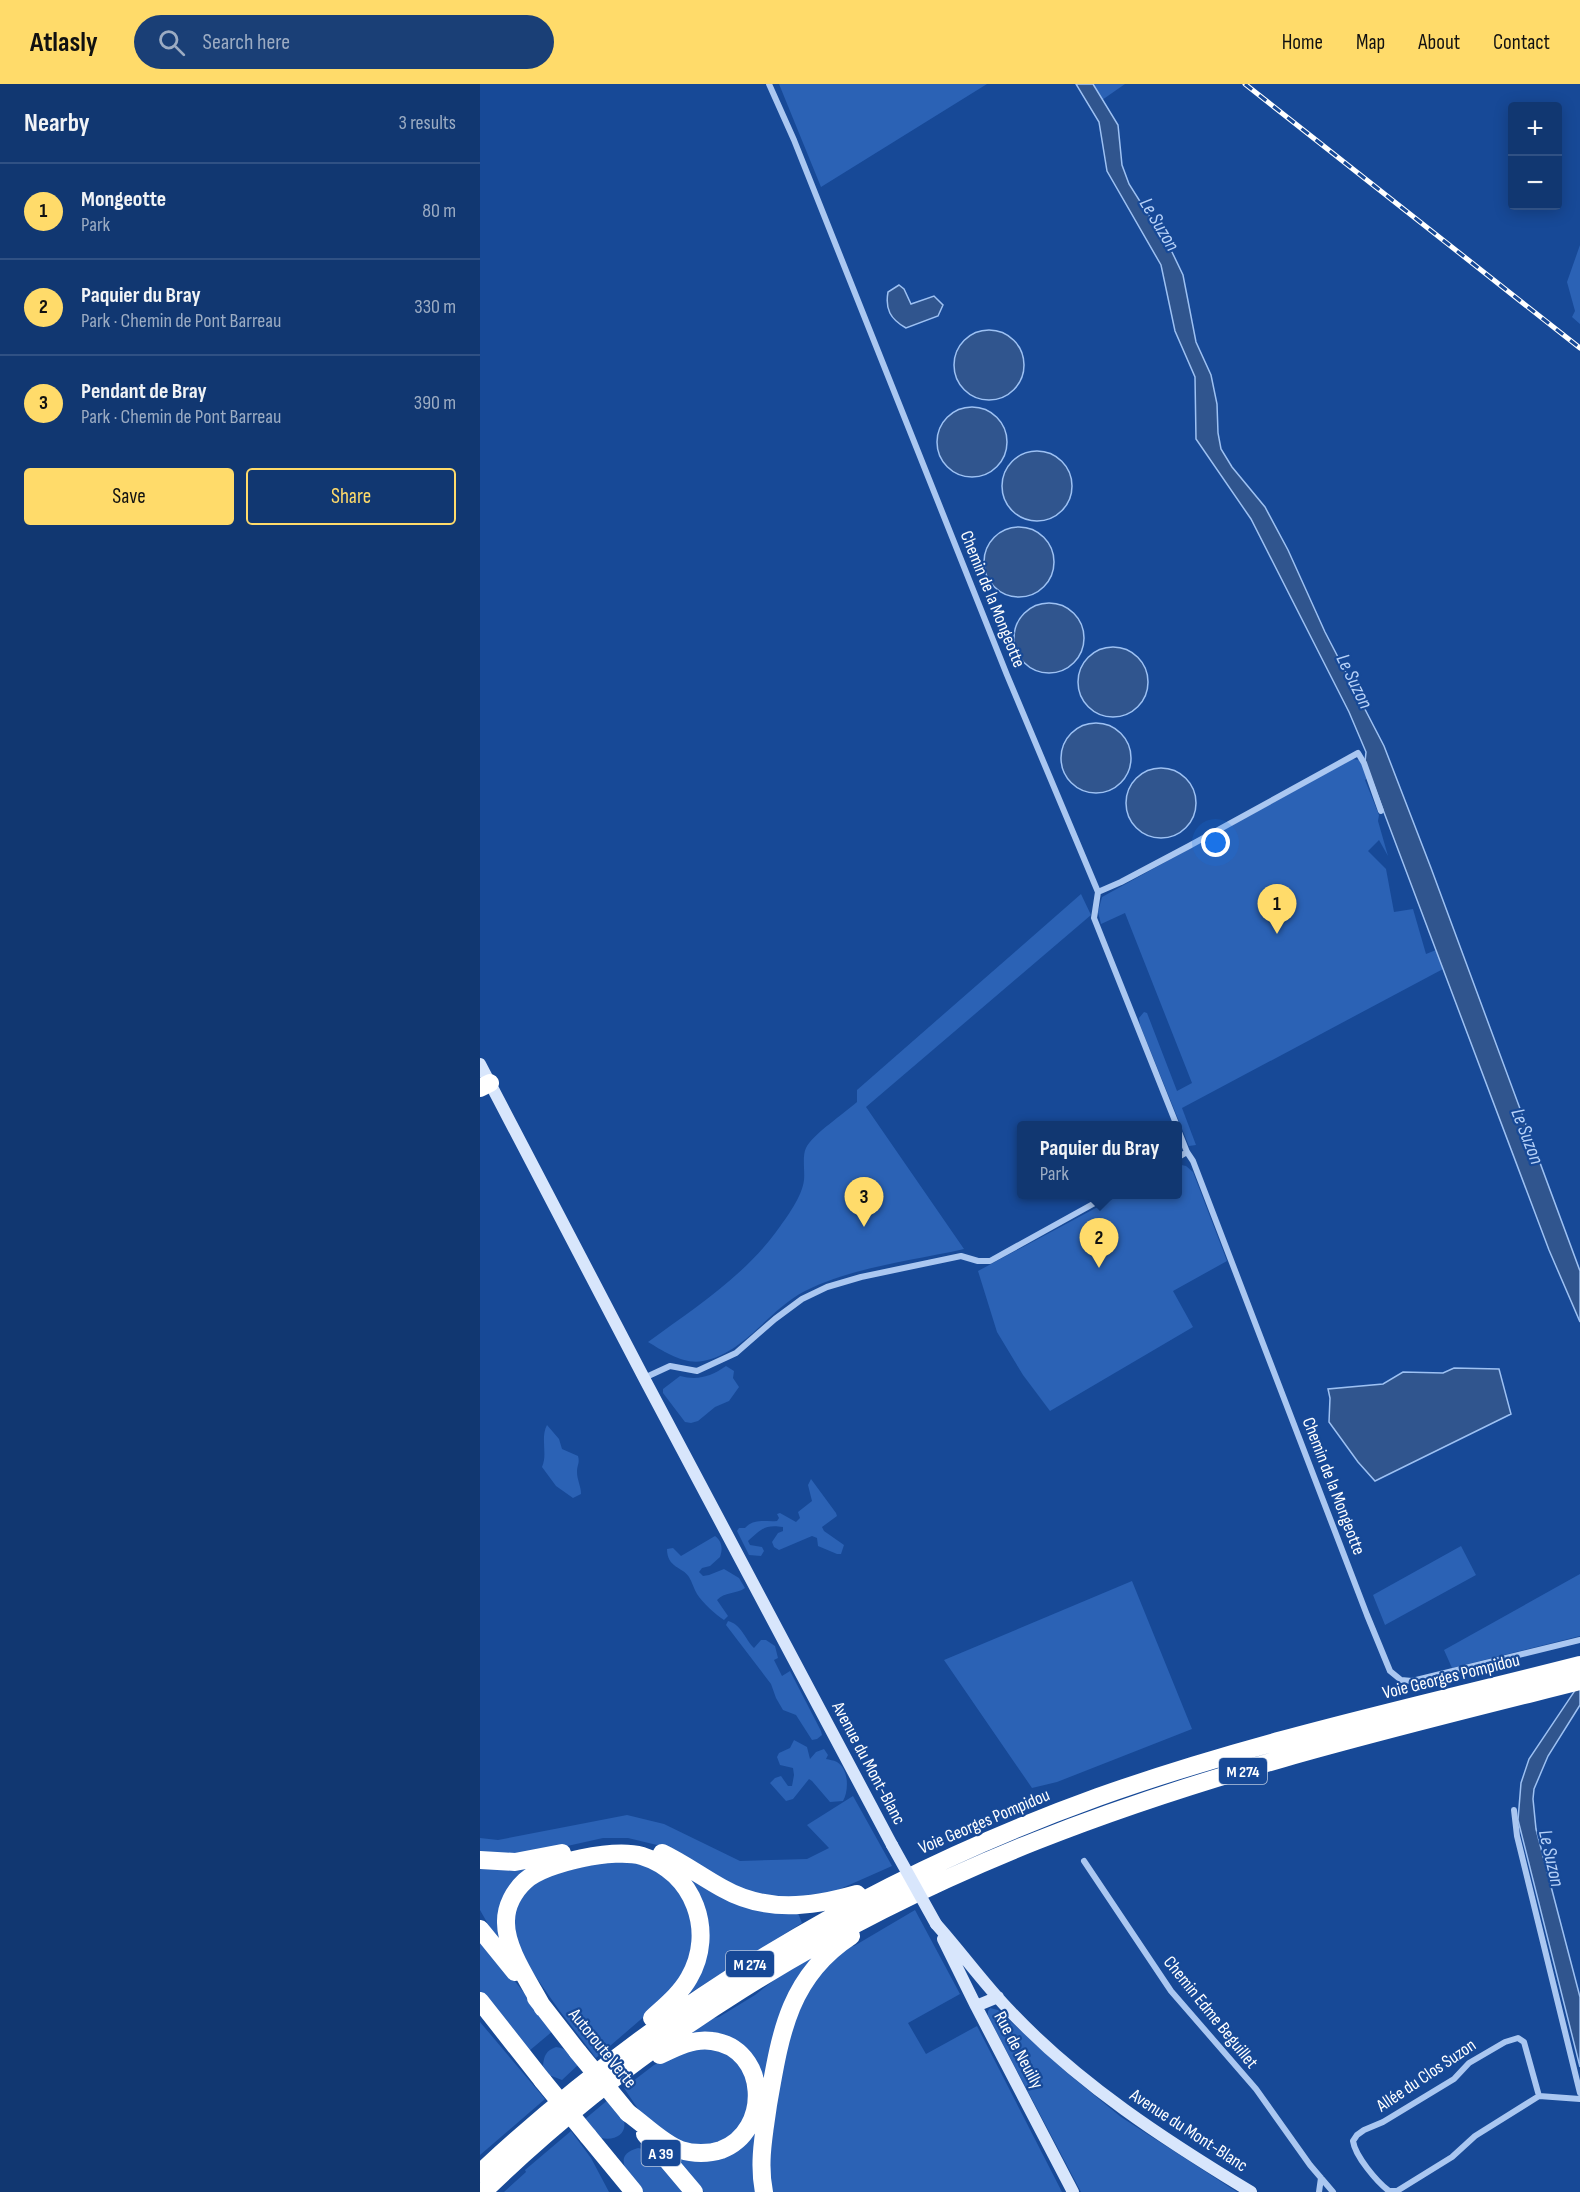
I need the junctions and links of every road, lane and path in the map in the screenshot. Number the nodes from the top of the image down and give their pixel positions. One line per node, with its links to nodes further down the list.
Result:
1 (769, 84): 3 (street, Chemin de la Mongeotte)
2 (1381, 811): 3 (street)
3 (1098, 892): 6 (street, Chemin de la Mongeotte)
4 (480, 1064): 5 (main road, Avenue du Mont-Blanc)
5 (485, 1085): 11 (main road, Avenue du Mont-Blanc)
6 (1175, 1121)
7 (1182, 1139): 8 (street, Chemin de la Mongeotte)
8 (1187, 1152): 9 (street); 12 (street, Chemin de la Mongeotte)
9 (1182, 1155)
10 (1102, 1199): 11 (street)
11 (644, 1378): 20 (main road, Avenue du Mont-Blanc, bridge)
12 (1580, 1640)
13 (1580, 1665): 18 (highway, Voie Georges Pompidou / M 274)
14 (1580, 1681): 19 (highway, Voie Georges Pompidou / M 274)
15 (1514, 1810): 29 (street)
16 (480, 1860): 18 (highway)
17 (1084, 1861): 37 (street, Chemin Edme Beguillet)
18 (902, 1880): 28 (highway, Voie Georges Pompidou / M 274)
19 (916, 1893): 28 (highway, Voie Georges Pompidou / M 274); 42 (highway)
20 (936, 1924): 22 (main road, Avenue du Mont-Blanc); 24 (main road, Rue de Neuilly)
21 (480, 1929): 25 (highway, Autoroute Verte / A 39)
22 (998, 1997): 24 (main road); 44 (main road, Avenue du Mont-Blanc)
23 (480, 2001): 27 (highway, A 39)
24 (976, 2006): 43 (main road, Rue de Neuilly)
25 (543, 2008): 28 (highway); 32 (highway, Autoroute Verte / A 39, bridge)
26 (480, 2009): 27 (highway)
27 (500, 2026): 34 (highway, A 39, bridge)
28 (616, 2067): 32 (highway); 33 (highway, Voie Georges Pompidou / M 274); 38 (highway, Voie Georges Pompidou / M 274)
29 (1580, 2093)
30 (1539, 2096): 30 (street, Allée du Clos Suzon); 31 (street)
31 (1580, 2099)
32 (628, 2113): 41 (highway, Autoroute Verte / A 39)
33 (502, 2152): 35 (highway); 36 (highway, Voie Georges Pompidou / M 274)
34 (603, 2154): 39 (highway); 40 (highway, A 39)
35 (480, 2165)
36 (480, 2173)
37 (1321, 2178): 45 (street); 46 (street, Chemin Edme Beguillet)
38 (483, 2192)
39 (617, 2192)
40 (634, 2192)
41 (694, 2192)
42 (764, 2192)
43 (1073, 2192)
44 (1251, 2192)
45 (1319, 2192)
46 (1333, 2192)

